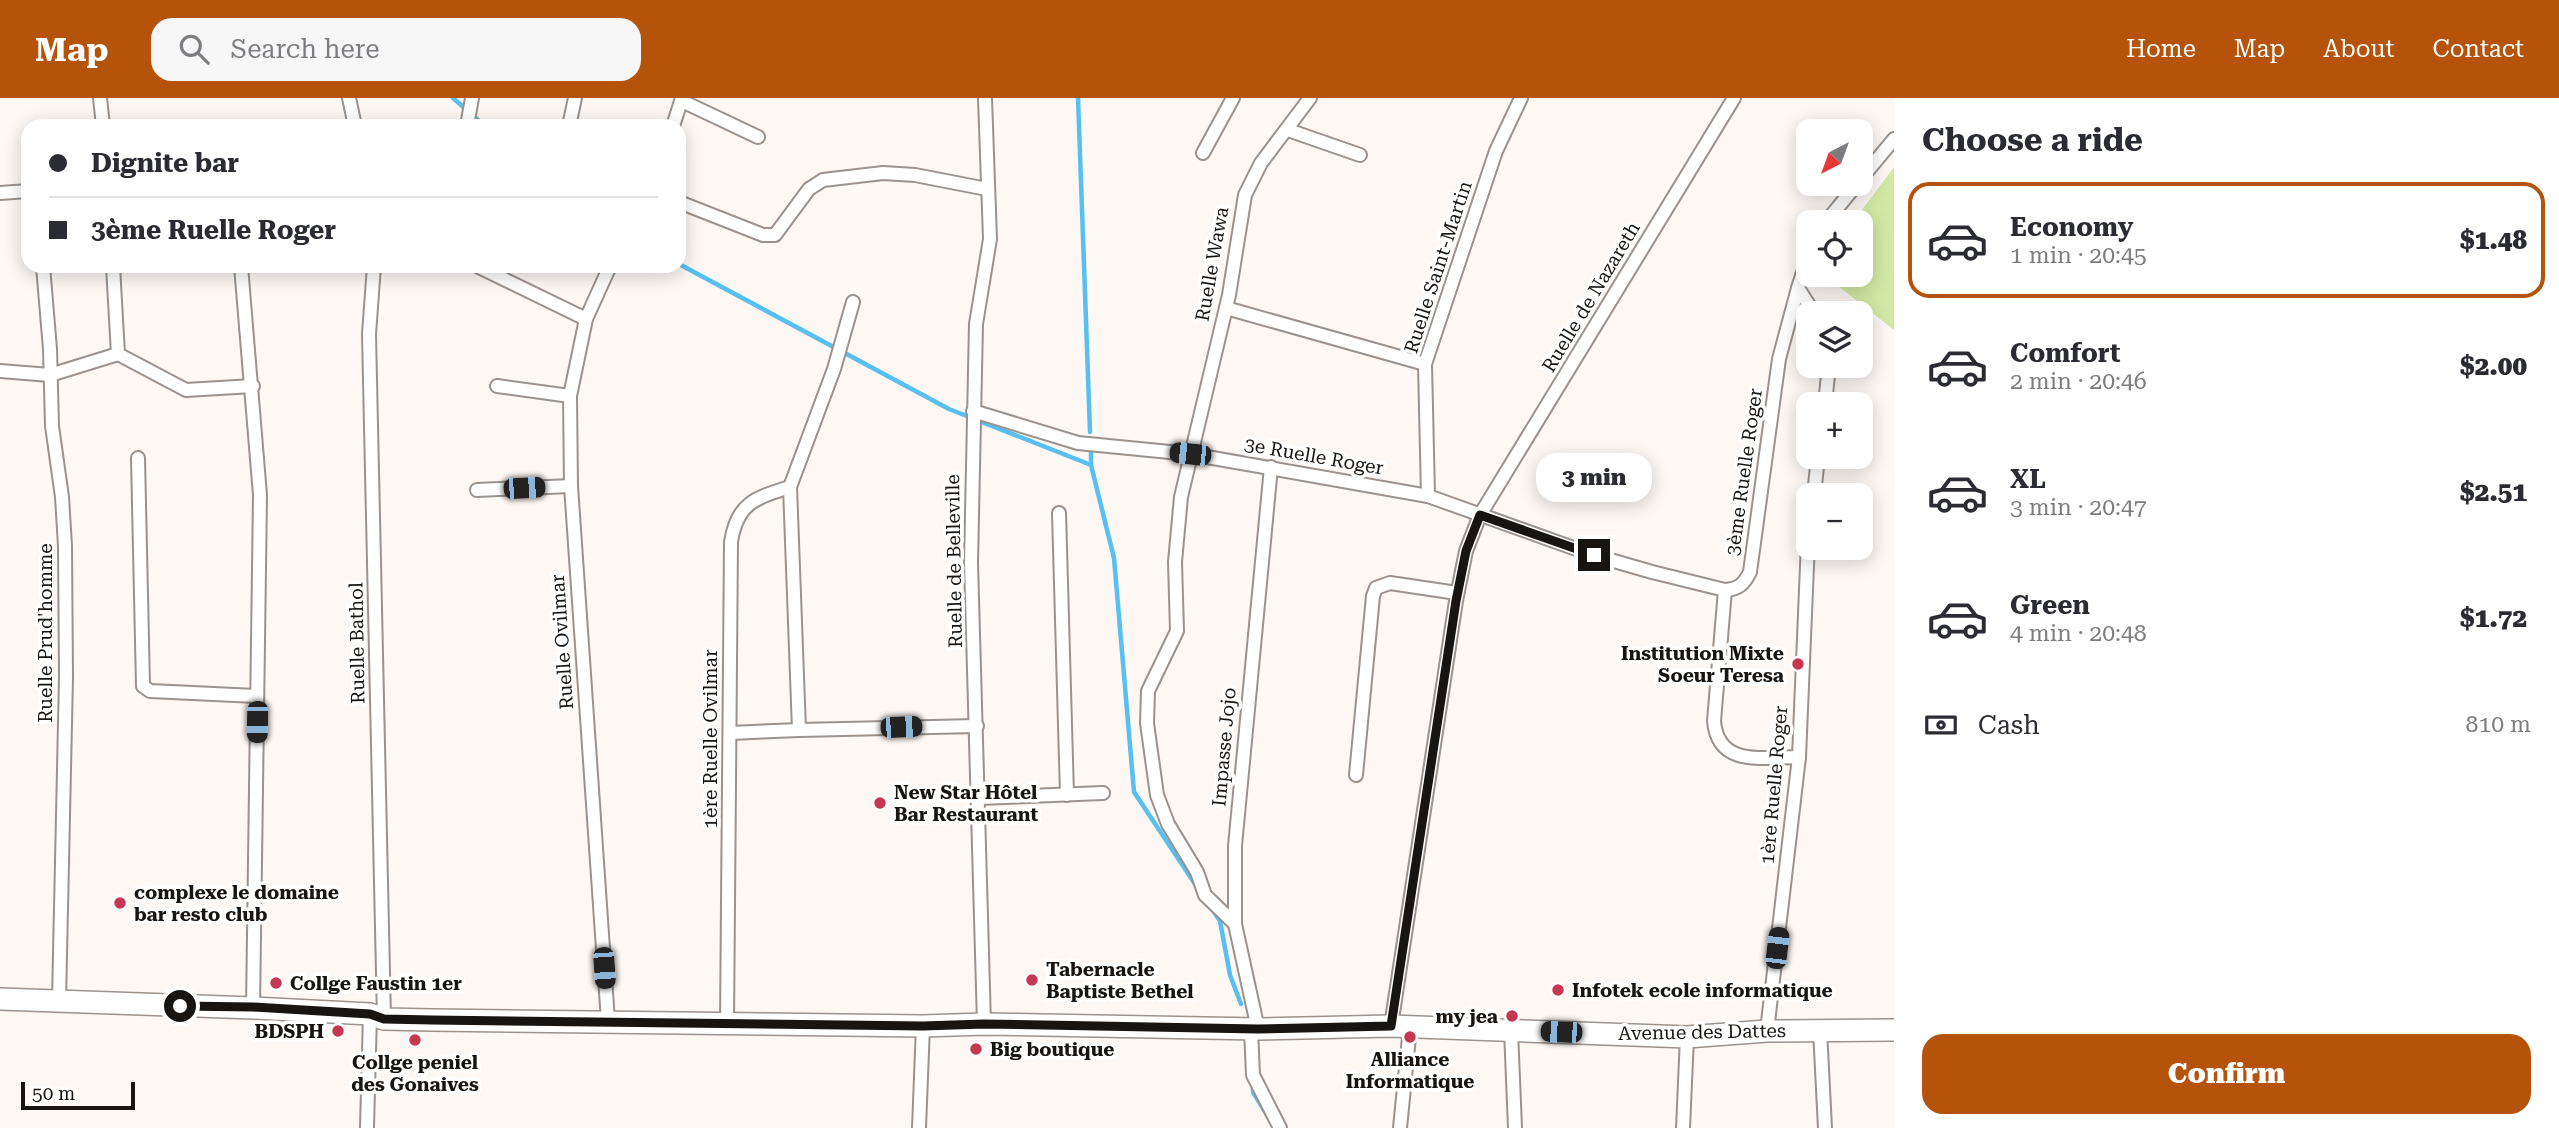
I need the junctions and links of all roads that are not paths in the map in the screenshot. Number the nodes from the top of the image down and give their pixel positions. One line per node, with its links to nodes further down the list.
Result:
1 (100, 98): 11 (street)
2 (349, 98): 12 (street)
3 (575, 98): 14 (street)
4 (985, 98): 22 (street, Ruelle de Belleville)
5 (1233, 98): 19 (street)
6 (1310, 98): 16 (street, Ruelle Wawa)
7 (1521, 98): 40 (street, Ruelle Saint-Martin)
8 (1734, 98): 55 (street, Ruelle de Nazareth)
9 (472, 99): 13 (street)
10 (682, 100): 15 (street); 17 (street)
11 (102, 119)
12 (354, 119)
13 (468, 119)
14 (570, 119)
15 (675, 119)
16 (1288, 130): 20 (street); 37 (street, Ruelle Wawa)
17 (758, 136)
18 (1894, 139): 21 (street)
19 (1203, 153)
20 (1360, 155)
21 (1873, 164)
22 (987, 189): 26 (street); 46 (street, Ruelle de Belleville)
23 (21, 192): 24 (street)
24 (0, 193)
25 (1847, 196): 27 (street)
26 (686, 205)
27 (1836, 210)
28 (43, 273): 42 (street, Ruelle Prud'homme)
29 (113, 273): 39 (street)
30 (242, 273): 43 (street)
31 (373, 273): 72 (street, Ruelle Bathol)
32 (491, 273): 38 (street)
33 (607, 273): 38 (street, Ruelle Ovilmar)
34 (1798, 288): 35 (street); 57 (street, 3ème Ruelle Roger)
35 (1806, 301)
36 (853, 302): 51 (street)
37 (1226, 308): 40 (street); 47 (street, Ruelle Wawa)
38 (586, 319): 45 (street, Ruelle Ovilmar)
39 (118, 354): 42 (street); 43 (street)
40 (1425, 364): 53 (street, Ruelle Saint-Martin)
41 (0, 371): 42 (street)
42 (50, 374): 70 (street, Ruelle Prud'homme)
43 (253, 386): 59 (street)
44 (497, 386): 45 (street)
45 (570, 396): 50 (street, Ruelle Ovilmar)
46 (972, 417): 47 (street, 3e Ruelle Roger); 60 (street, Ruelle de Belleville)
47 (1190, 454): 49 (street, 3e Ruelle Roger); 68 (street, Ruelle Wawa)
48 (138, 458): 59 (street)
49 (1271, 467): 53 (street, 3e Ruelle Roger); 68 (street, Impasse Jojo)
50 (571, 486): 52 (street); 73 (street, Ruelle Ovilmar)
51 (790, 487): 61 (street); 62 (street, 1ère Ruelle Ovilmar)
52 (477, 490)
53 (1428, 496): 55 (street)
54 (1059, 513): 66 (street)
55 (1480, 515): 57 (street); 58 (street, Ruelle de Nazareth)
56 (1807, 560): 63 (street, 1ère Ruelle Roger)
57 (1725, 590): 63 (street)
58 (1457, 593): 64 (street); 77 (street, Ruelle de Nazareth)
59 (257, 696): 71 (street)
60 (976, 726): 61 (street); 67 (street, Ruelle de Belleville)
61 (799, 730): 62 (street)
62 (730, 733): 74 (street, 1ère Ruelle Ovilmar)
63 (1799, 757): 82 (street, 1ère Ruelle Roger)
64 (1356, 775)
65 (1103, 793): 66 (street)
66 (1067, 795): 67 (street)
67 (979, 799): 75 (street, Ruelle de Belleville)
68 (1235, 924): 78 (street, Impasse Jojo)
69 (0, 999): 70 (main road, Avenue des Dattes)
70 (59, 1001): 71 (main road, Avenue des Dattes)
71 (253, 1007): 72 (main road, Avenue des Dattes)
72 (377, 1017): 73 (main road, Avenue des Dattes); 84 (street, Ruelle Bathol)
73 (608, 1021): 74 (main road, Avenue des Dattes)
74 (727, 1024): 76 (main road, Avenue des Dattes)
75 (984, 1024): 76 (main road, Avenue des Dattes); 78 (main road, Avenue des Dattes)
76 (923, 1026): 85 (street)
77 (1400, 1027): 78 (main road, Avenue des Dattes); 79 (main road, Avenue des Dattes); 87 (street, Ruelle de Nazareth)
78 (1254, 1029): 86 (street, Impasse Jojo)
79 (1511, 1030): 83 (main road, Avenue des Dattes); 88 (street)
80 (1820, 1030): 81 (main road, Avenue des Dattes); 82 (main road, Avenue des Dattes); 90 (street)
81 (1894, 1030)
82 (1767, 1031): 83 (main road, Avenue des Dattes)
83 (1687, 1037): 89 (street)
84 (367, 1128)
85 (919, 1128)
86 (1280, 1128)
87 (1400, 1128)
88 (1516, 1128)
89 (1683, 1128)
90 (1825, 1128)

